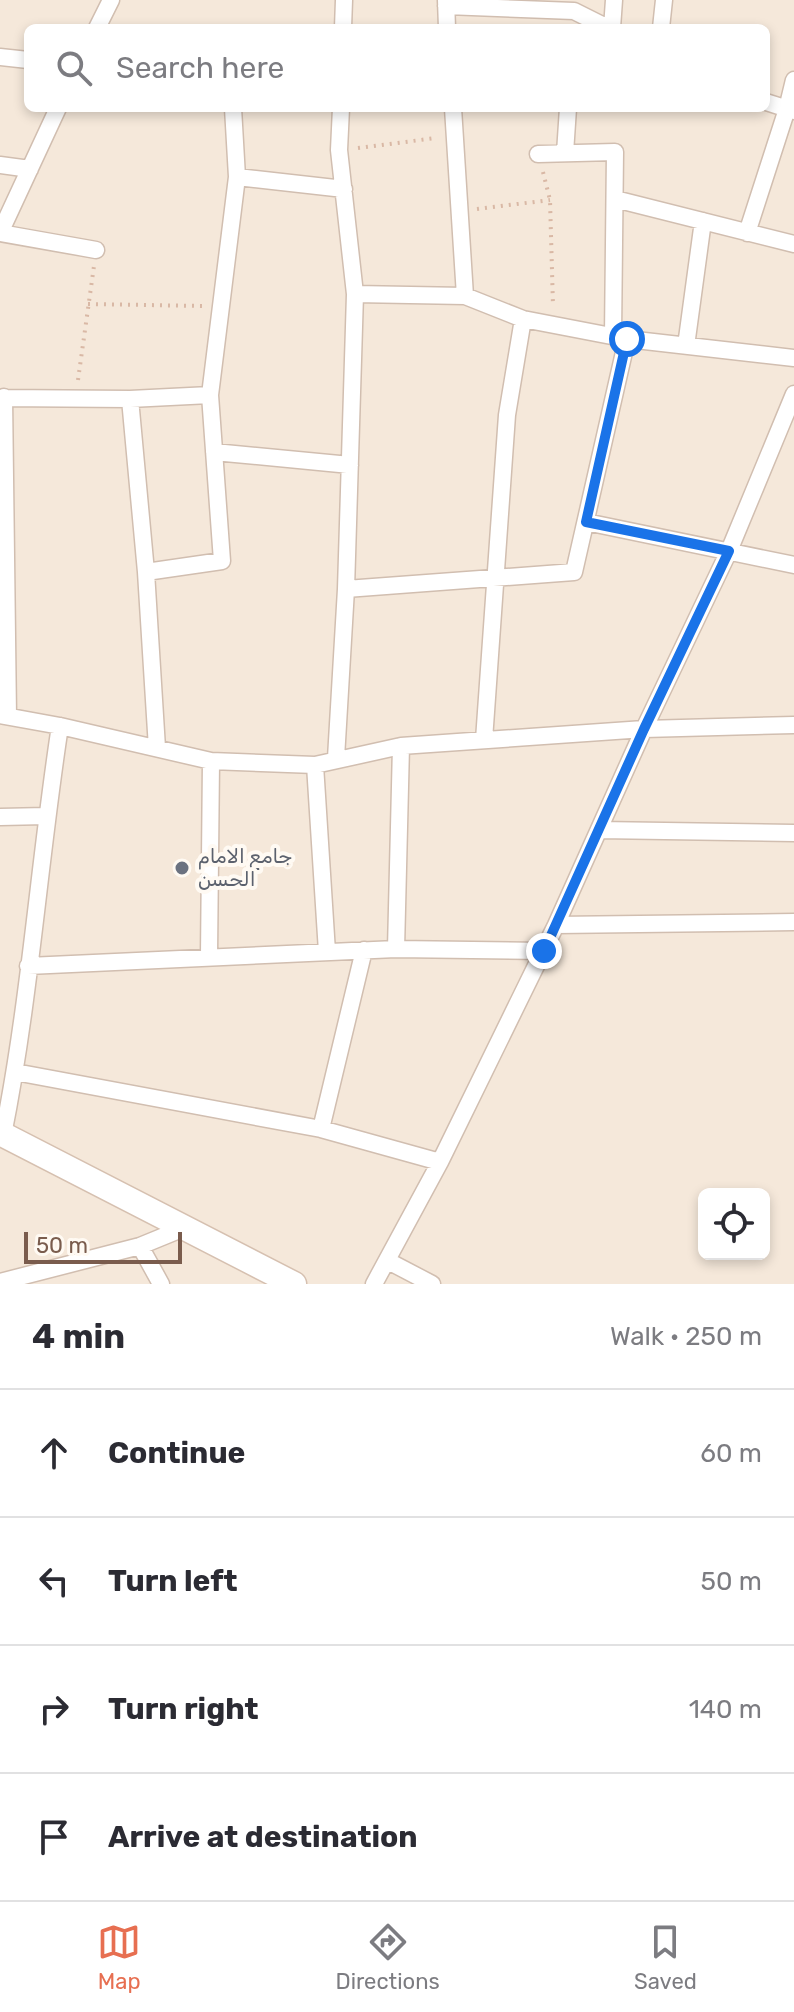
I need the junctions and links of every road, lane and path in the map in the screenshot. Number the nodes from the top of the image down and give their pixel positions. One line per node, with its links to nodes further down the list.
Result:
1 (111, 0): 7 (street)
2 (344, 0): 8 (street)
3 (614, 0): 12 (street)
4 (664, 0): 13 (street)
5 (446, 3): 6 (street); 9 (street)
6 (574, 11): 10 (street); 11 (street)
7 (99, 24)
8 (343, 24)
9 (447, 24)
10 (573, 24)
11 (602, 24)
12 (611, 24)
13 (661, 24)
14 (0, 57): 15 (street)
15 (24, 60)
16 (794, 80): 18 (street)
17 (770, 103): 18 (street)
18 (791, 110): 37 (street)
19 (56, 112): 29 (street)
20 (233, 112): 30 (street)
21 (341, 112): 25 (street)
22 (453, 112): 24 (street)
23 (568, 112): 26 (street)
24 (455, 136): 25 (path); 34 (street)
25 (339, 150): 31 (street)
26 (565, 153): 27 (street); 32 (street)
27 (538, 154): 33 (path)
28 (0, 165): 29 (street)
29 (30, 169): 36 (street)
30 (237, 177): 31 (street); 43 (street)
31 (344, 189): 40 (street)
32 (615, 199): 35 (street); 46 (street)
33 (550, 200): 34 (path); 45 (path)
34 (460, 212): 41 (street)
35 (703, 221): 37 (street); 47 (street)
36 (0, 233): 39 (street)
37 (747, 233): 38 (street)
38 (794, 244)
39 (96, 250): 42 (path)
40 (355, 294): 41 (street); 55 (street)
41 (465, 296): 44 (street)
42 (88, 304): 43 (path); 52 (path)
43 (221, 307): 50 (street)
44 (523, 319): 45 (street); 60 (street)
45 (554, 325): 46 (street)
46 (620, 337): 47 (street); 56 (street)
47 (686, 346): 48 (street)
48 (794, 358)
49 (794, 394): 57 (street)
50 (210, 395): 53 (street); 54 (street)
51 (2, 398): 52 (street); 62 (street)
52 (76, 398): 53 (street)
53 (130, 399): 59 (street)
54 (214, 452): 55 (street); 59 (street)
55 (350, 465): 61 (street)
56 (586, 522): 57 (street); 60 (street)
57 (729, 551): 58 (street); 65 (street)
58 (794, 565)
59 (146, 572): 68 (street)
60 (496, 576): 61 (street); 66 (street)
61 (346, 589): 69 (street)
62 (4, 715): 64 (street)
63 (794, 725): 65 (street)
64 (60, 726): 68 (street); 72 (street)
65 (644, 729): 66 (street); 74 (street)
66 (484, 740): 67 (street)
67 (401, 746): 69 (street); 78 (street)
68 (157, 748): 70 (street)
69 (336, 758): 71 (street)
70 (211, 761): 71 (street); 82 (street)
71 (315, 765): 81 (street)
72 (46, 816): 73 (street); 83 (street)
73 (0, 817)
74 (599, 830): 75 (street); 77 (street)
75 (794, 833)
76 (794, 922): 77 (street)
77 (556, 925): 80 (street)
78 (396, 949): 79 (street); 80 (street)
79 (364, 950): 81 (street); 85 (street)
80 (544, 951): 87 (street)
81 (327, 952): 82 (street)
82 (209, 956): 83 (street)
83 (28, 966): 84 (street)
84 (15, 1072): 85 (street); 86 (street)
85 (321, 1129): 87 (street)
86 (1, 1134): 88 (street)
87 (440, 1162): 90 (street)
88 (184, 1228): 89 (street); 94 (street)
89 (140, 1246): 91 (street); 93 (street)
90 (388, 1261): 95 (street); 96 (street)
91 (23, 1280): 92 (street)
92 (0, 1282)
93 (161, 1284)
94 (294, 1284)
95 (374, 1284)
96 (432, 1284)

